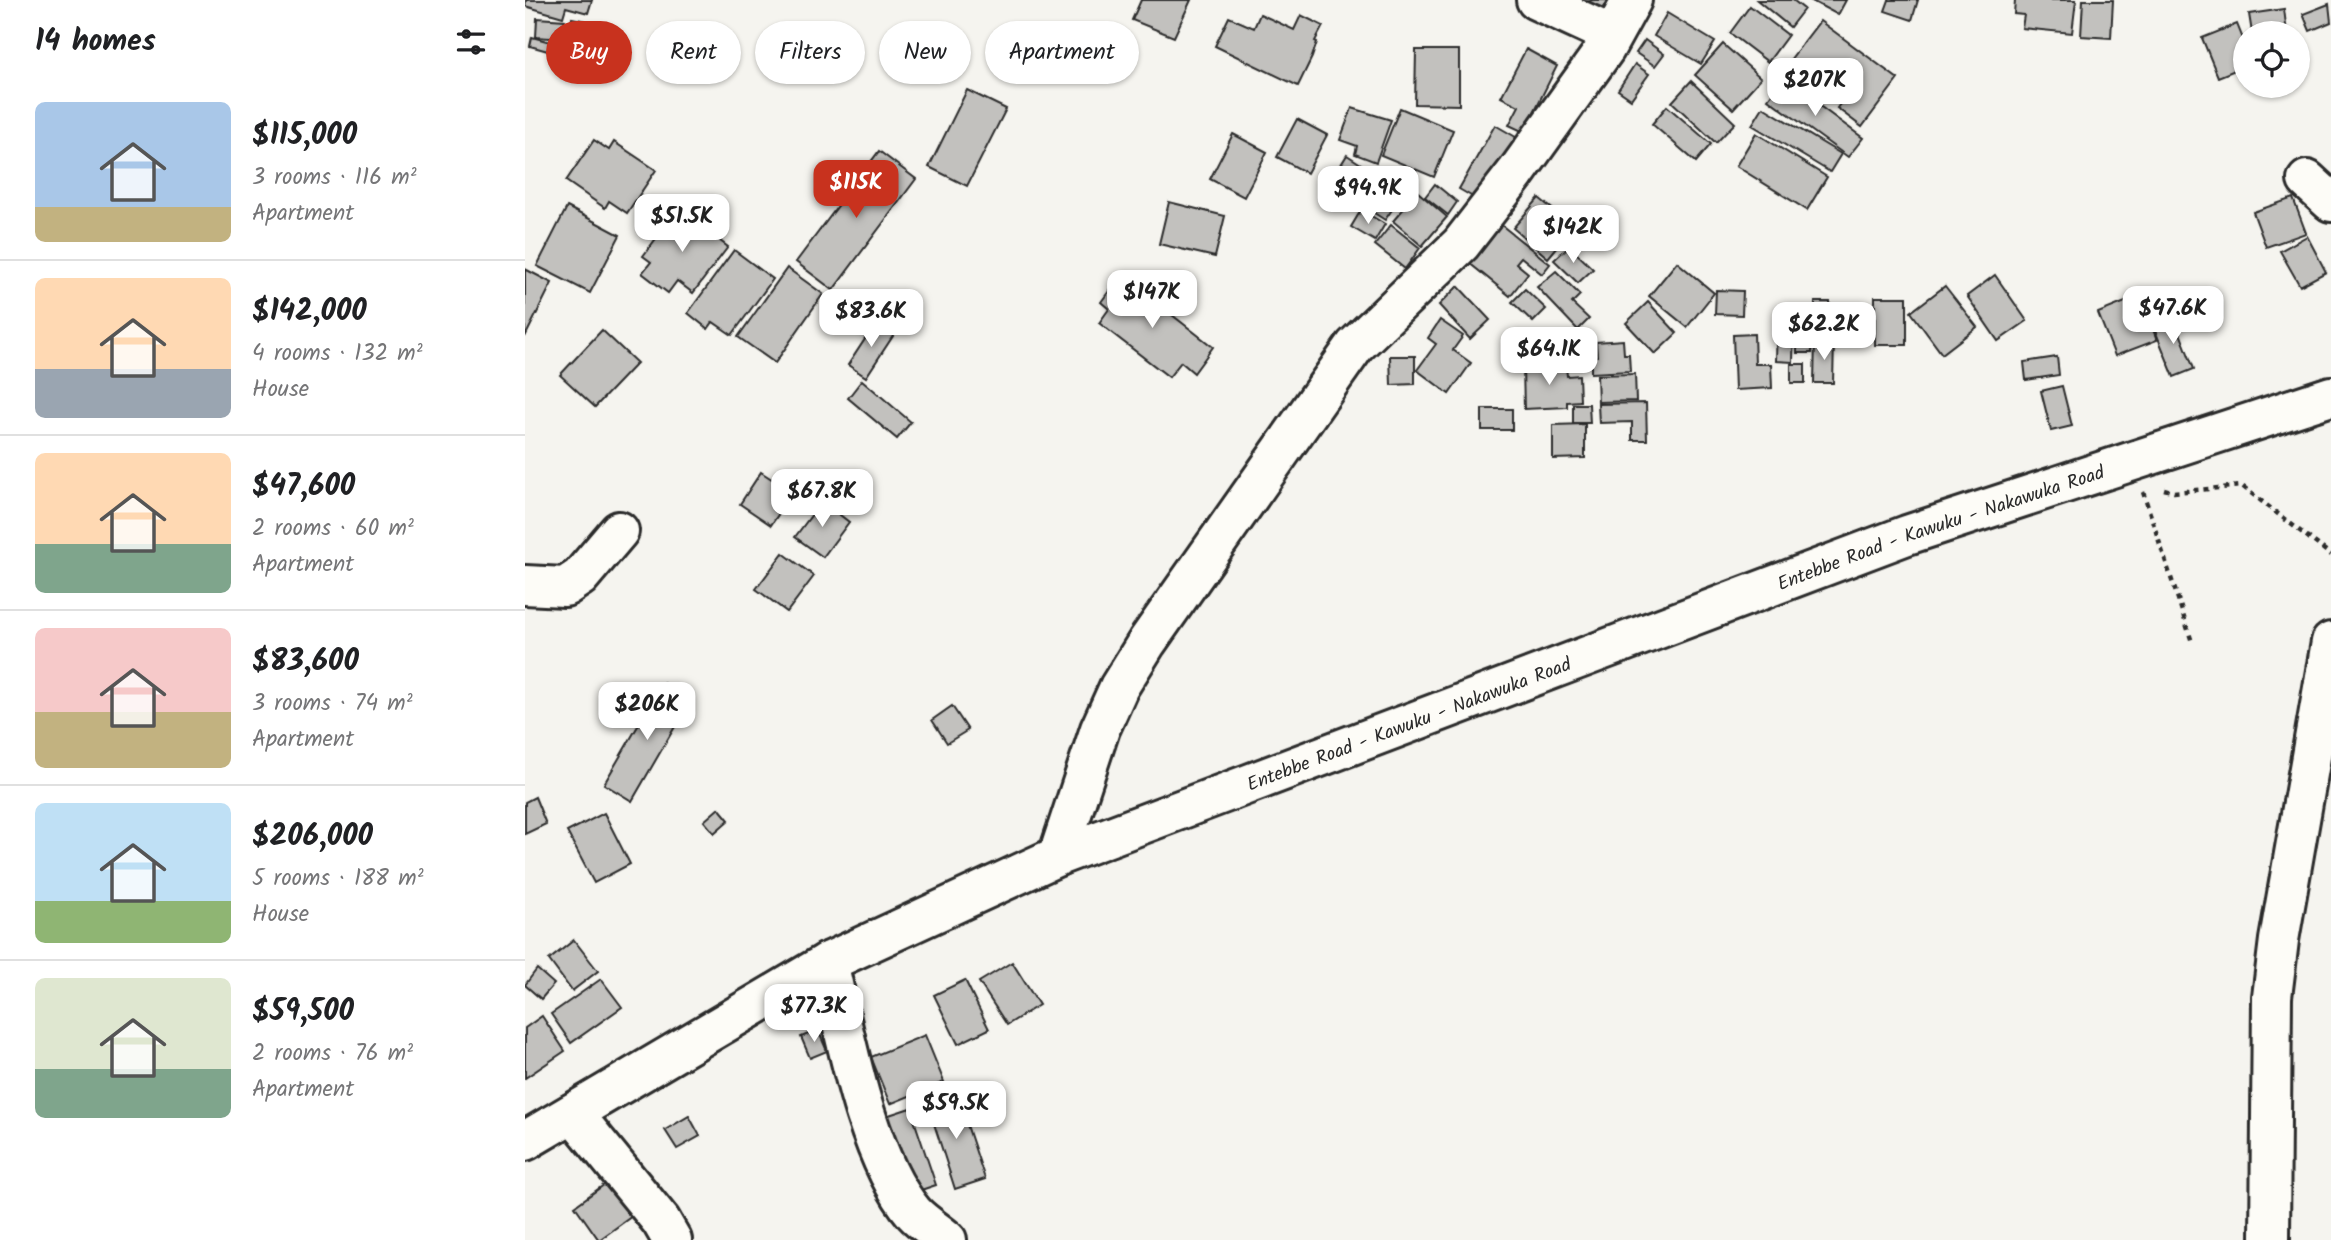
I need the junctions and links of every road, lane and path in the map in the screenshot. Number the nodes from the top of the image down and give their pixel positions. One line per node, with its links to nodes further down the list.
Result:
1 (1536, 0): 3 (street)
2 (1632, 0): 3 (street)
3 (1612, 35): 11 (street)
4 (2331, 396): 5 (street, Entebbe Road - Kawuku - Nakawuka Road)
5 (2133, 461): 7 (path); 9 (path); 11 (street, Entebbe Road - Kawuku - Nakawuka Road)
6 (619, 531): 8 (street)
7 (2331, 555)
8 (525, 585)
9 (2192, 642)
10 (2331, 642): 17 (street)
11 (1058, 856): 12 (street, Entebbe Road - Kawuku - Nakawuka Road)
12 (828, 962): 13 (street, Entebbe Road - Kawuku - Nakawuka Road); 16 (street)
13 (573, 1113): 14 (street, Entebbe Road - Kawuku - Nakawuka Road); 15 (street)
14 (525, 1141)
15 (672, 1240)
16 (947, 1240)
17 (2270, 1240)

